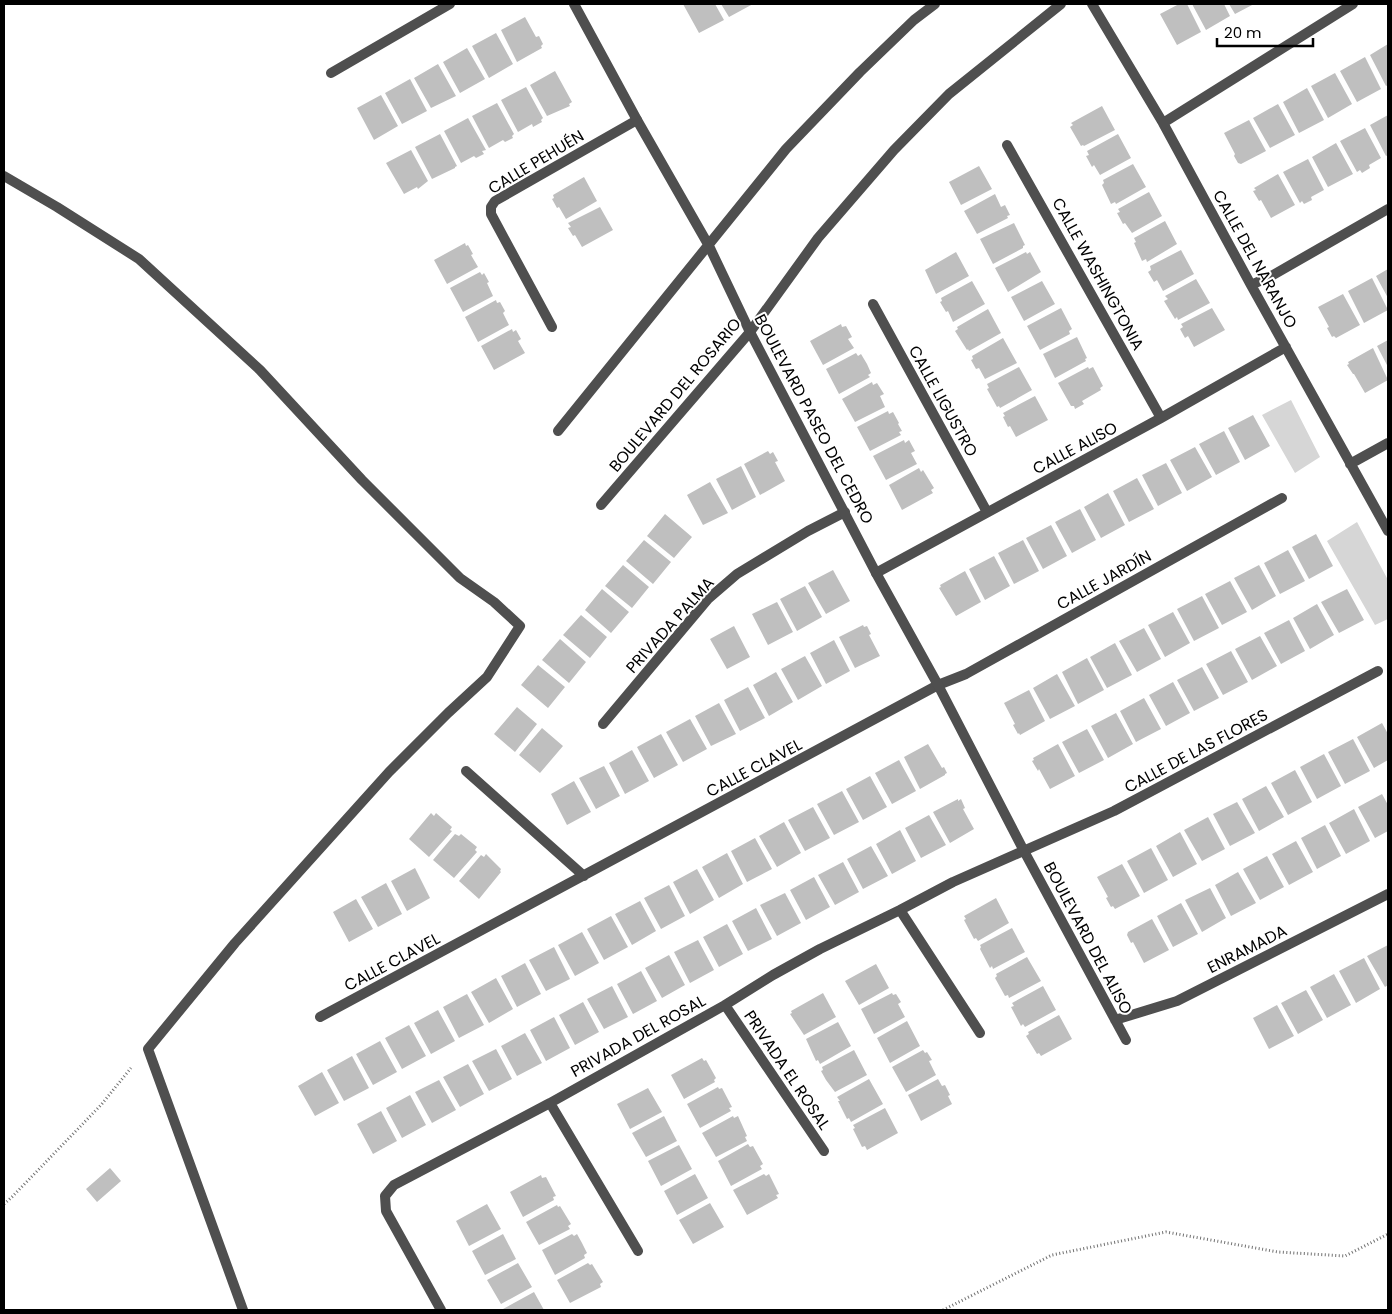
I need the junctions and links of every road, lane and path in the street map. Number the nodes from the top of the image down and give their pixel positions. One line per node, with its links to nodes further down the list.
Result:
1 (450, 4): 7 (street)
2 (574, 4): 8 (street, BOULEVARD PASEO DEL CEDRO)
3 (935, 4): 13 (street)
4 (1061, 4): 17 (street, BOULEVARD DEL ROSARIO)
5 (1092, 4): 9 (street, CALLE DEL NARANJO)
6 (1353, 4): 9 (street)
7 (332, 73)
8 (637, 120): 13 (street, BOULEVARD PASEO DEL CEDRO); 16 (street, CALLE PEHUÉN)
9 (1163, 123): 14 (street, CALLE DEL NARANJO)
10 (1007, 145): 19 (street, CALLE WASHINGTONIA)
11 (4, 176): 42 (street)
12 (1388, 209): 14 (street)
13 (709, 246): 17 (street, BOULEVARD PASEO DEL CEDRO); 20 (street)
14 (1251, 285): 18 (street, CALLE DEL NARANJO)
15 (873, 304): 26 (street, CALLE LIGUSTRO)
16 (552, 328)
17 (750, 332): 24 (street, BOULEVARD DEL ROSARIO); 25 (street, BOULEVARD PASEO DEL CEDRO)
18 (1286, 347): 19 (street, CALLE ALISO); 22 (street, CALLE DEL NARANJO)
19 (1161, 418): 26 (street, CALLE ALISO)
20 (558, 431)
21 (1388, 442): 22 (street)
22 (1350, 464): 27 (street, CALLE DEL NARANJO)
23 (1282, 498): 30 (street, CALLE JARDÍN)
24 (601, 505)
25 (845, 512): 28 (street, BOULEVARD PASEO DEL CEDRO); 31 (street, PRIVADA PALMA)
26 (987, 512): 28 (street, CALLE ALISO)
27 (1388, 531)
28 (876, 573): 30 (street, BOULEVARD PASEO DEL CEDRO)
29 (1378, 671): 33 (street, CALLE DE LAS FLORES)
30 (938, 685): 33 (street, BOULEVARD PASEO DEL CEDRO); 34 (street, CALLE CLAVEL)
31 (604, 724)
32 (466, 771): 34 (street)
33 (1024, 851): 36 (street, PRIVADA DEL ROSAL); 39 (street, BOULEVARD DEL ALISO)
34 (584, 876): 38 (street, CALLE CLAVEL)
35 (1388, 894): 39 (street, ENRAMADA)
36 (900, 910): 37 (street, PRIVADA DEL ROSAL); 40 (street)
37 (725, 1005): 43 (street, PRIVADA DEL ROSAL); 44 (street, PRIVADA EL ROSAL)
38 (320, 1017)
39 (1115, 1020): 41 (street, BOULEVARD DEL ALISO)
40 (980, 1034)
41 (1126, 1040)
42 (148, 1049): 45 (path); 48 (street)
43 (550, 1103): 47 (street); 49 (street, PRIVADA DEL ROSAL)
44 (824, 1151)
45 (4, 1204)
46 (1388, 1234): 50 (path)
47 (638, 1251)
48 (243, 1310)
49 (441, 1310)
50 (943, 1310)

